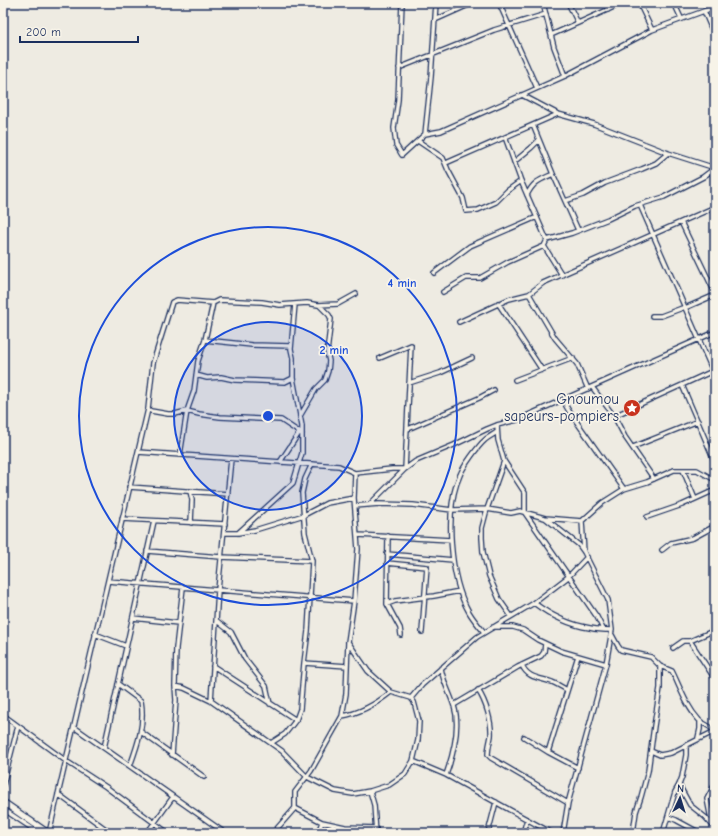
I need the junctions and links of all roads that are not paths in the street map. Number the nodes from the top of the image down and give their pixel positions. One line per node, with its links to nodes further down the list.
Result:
1 (402, 3): 23 (street)
2 (436, 3): 16 (street)
3 (473, 3): 16 (street)
4 (499, 3): 18 (street)
5 (543, 3): 14 (street)
6 (568, 3): 17 (street)
7 (605, 3): 12 (street)
8 (623, 3): 12 (street)
9 (639, 3): 19 (street)
10 (674, 3): 15 (street)
11 (715, 7): 13 (street)
12 (608, 10): 17 (street)
13 (704, 11): 15 (street); 21 (street)
14 (546, 14): 18 (street); 20 (street)
15 (681, 18): 19 (street)
16 (435, 20): 22 (street)
17 (578, 23): 20 (street)
18 (509, 25): 22 (street); 25 (street)
19 (652, 30): 24 (street)
20 (551, 35): 24 (street)
21 (715, 37)
22 (432, 55): 23 (street); 29 (street)
23 (399, 68): 32 (street)
24 (565, 76): 25 (street)
25 (538, 88): 26 (street)
26 (522, 95): 27 (street); 29 (street)
27 (558, 114): 28 (street); 33 (street)
28 (533, 125): 30 (street); 31 (street)
29 (426, 134): 32 (street)
30 (504, 137): 34 (street); 35 (street)
31 (539, 140): 34 (street); 37 (street)
32 (418, 141): 35 (street)
33 (668, 153): 36 (street); 40 (street)
34 (514, 162): 38 (street)
35 (446, 163): 38 (street)
36 (715, 168): 41 (street)
37 (553, 174): 39 (street); 40 (street)
38 (521, 181): 39 (street)
39 (527, 195): 43 (street)
40 (565, 201): 45 (street)
41 (640, 205): 45 (street); 46 (street)
42 (715, 207): 44 (street)
43 (537, 217): 47 (street); 49 (street)
44 (681, 222): 46 (street); 54 (street)
45 (578, 230): 47 (street)
46 (653, 235): 50 (street); 59 (street)
47 (547, 240): 48 (street)
48 (544, 246): 50 (street); 51 (street)
49 (434, 273)
50 (562, 275): 53 (street)
51 (443, 292)
52 (356, 294): 58 (street)
53 (529, 294): 57 (street); 68 (street)
54 (715, 294): 59 (street)
55 (213, 303): 56 (street); 63 (street); 81 (street)
56 (295, 304): 58 (street); 65 (street)
57 (498, 304): 61 (street); 69 (street)
58 (318, 305): 83 (street)
59 (685, 308): 60 (street); 64 (street)
60 (652, 316)
61 (459, 322)
62 (715, 332): 64 (street)
63 (205, 340): 65 (street); 71 (street)
64 (699, 340): 70 (street); 77 (street)
65 (291, 346): 73 (street)
66 (380, 358): 75 (street)
67 (472, 358): 75 (street)
68 (573, 358): 69 (street); 78 (street)
69 (542, 370): 74 (street)
70 (714, 370): 72 (street); 76 (street)
71 (196, 375): 73 (street); 82 (street)
72 (715, 376)
73 (293, 378): 83 (street)
74 (515, 380)
75 (409, 383): 87 (street)
76 (682, 385): 84 (street); 85 (street)
77 (592, 387): 78 (street); 84 (street)
78 (588, 389): 80 (street)
79 (494, 390): 87 (street)
80 (565, 399): 86 (street); 105 (street)
81 (148, 409): 82 (street); 91 (street)
82 (187, 411): 89 (street); 92 (street)
83 (300, 416): 89 (street)
84 (614, 416): 90 (street)
85 (698, 421): 90 (street); 97 (street)
86 (497, 425): 88 (street); 99 (street)
87 (408, 429): 99 (street)
88 (497, 432): 94 (street); 114 (street)
89 (301, 434): 95 (street); 96 (street)
90 (633, 447): 102 (street)
91 (138, 452): 92 (street); 104 (street)
92 (180, 455): 93 (street)
93 (232, 459): 95 (street); 108 (street)
94 (504, 460): 113 (street); 115 (street)
95 (280, 462): 96 (street)
96 (300, 462): 98 (street); 126 (street)
97 (715, 462)
98 (312, 464): 101 (street); 116 (street)
99 (405, 469): 101 (street); 111 (street)
100 (683, 470): 102 (street); 103 (street); 110 (street)
101 (355, 472): 109 (street)
102 (654, 479): 105 (street)
103 (715, 480)
104 (129, 487): 107 (street); 119 (street)
105 (624, 489): 121 (street)
106 (715, 490): 110 (street)
107 (190, 491): 108 (street); 122 (street)
108 (228, 494): 123 (street)
109 (354, 498): 112 (street); 116 (street)
110 (695, 499): 117 (street)
111 (369, 505): 112 (street); 114 (street)
112 (355, 506): 127 (street)
113 (486, 509): 114 (street); 115 (street); 150 (street)
114 (452, 510): 129 (street)
115 (525, 513): 118 (street); 139 (street)
116 (304, 515): 126 (street); 137 (street)
117 (647, 517)
118 (545, 518): 121 (street); 132 (street)
119 (122, 519): 120 (street); 140 (street)
120 (154, 521): 122 (street); 131 (street)
121 (582, 521): 132 (street)
122 (191, 522): 123 (street)
123 (224, 524): 125 (street)
124 (715, 526): 130 (street)
125 (224, 533): 126 (street); 134 (street)
126 (238, 533)
127 (358, 535): 128 (street); 147 (street)
128 (388, 536): 129 (street); 133 (street)
129 (451, 540): 136 (street)
130 (662, 550)
131 (148, 551): 134 (street); 141 (street)
132 (584, 552): 135 (street)
133 (388, 554): 136 (street); 138 (street)
134 (221, 557): 137 (street); 143 (street)
135 (587, 557): 139 (street); 156 (street)
136 (453, 560): 144 (street)
137 (312, 561): 145 (street)
138 (387, 563): 146 (street); 149 (street)
139 (568, 577): 148 (street); 155 (street)
140 (108, 581): 141 (street); 160 (street)
141 (140, 584): 142 (street); 151 (street)
142 (183, 588): 143 (street); 153 (street)
143 (218, 590): 145 (street); 152 (street)
144 (460, 591): 146 (street); 159 (street)
145 (309, 597): 147 (street); 169 (street)
146 (425, 597): 149 (street); 158 (street)
147 (354, 601): 164 (street)
148 (534, 603): 150 (street); 155 (street)
149 (388, 604): 161 (street)
150 (511, 616): 154 (street)
151 (133, 618): 153 (street); 166 (street)
152 (217, 621): 172 (street); 184 (street)
153 (178, 623): 178 (street)
154 (492, 627): 159 (street); 165 (street)
155 (603, 629): 156 (street)
156 (612, 630): 162 (street)
157 (715, 630): 163 (street)
158 (422, 632)
159 (484, 632): 175 (street)
160 (95, 634): 166 (street); 191 (street)
161 (401, 635)
162 (612, 635): 170 (street); 174 (street)
163 (690, 641): 167 (street); 176 (street)
164 (348, 642): 173 (street); 181 (street)
165 (545, 644): 168 (street); 171 (street)
166 (126, 646): 177 (street)
167 (673, 648)
168 (578, 656): 170 (street); 180 (street)
169 (304, 663): 173 (street); 188 (street)
170 (606, 664): 205 (street)
171 (522, 665): 179 (street); 180 (street)
172 (213, 666): 183 (street); 184 (street)
173 (347, 666): 187 (street)
174 (660, 666): 189 (street); 199 (street)
175 (441, 668): 182 (street); 185 (street)
176 (715, 679)
177 (118, 684): 193 (street); 198 (street)
178 (175, 686): 183 (street); 201 (street)
179 (478, 690): 185 (street); 217 (street)
180 (567, 690): 200 (street)
181 (391, 692): 182 (street); 187 (street)
182 (410, 698): 203 (street)
183 (211, 701): 196 (street)
184 (270, 704): 188 (street)
185 (454, 706): 206 (street)
186 (3, 715): 190 (street)
187 (342, 716): 208 (street)
188 (296, 720): 196 (street)
189 (700, 721): 192 (street); 195 (street)
190 (18, 726): 202 (street); 210 (street)
191 (74, 726): 198 (street); 202 (street)
192 (714, 731): 195 (street)
193 (141, 732): 201 (street); 204 (street)
194 (524, 737): 200 (street)
195 (698, 738): 197 (street)
196 (272, 743): 208 (street)
197 (686, 745): 199 (street); 211 (street)
198 (104, 748): 204 (street)
199 (651, 751): 239 (street)
200 (548, 752): 205 (street)
201 (172, 754): 207 (street)
202 (66, 761): 213 (street); 223 (street)
203 (413, 761): 206 (street); 212 (street)
204 (130, 766): 214 (street)
205 (578, 768): 217 (street)
206 (446, 776): 216 (street)
207 (204, 777)
208 (307, 777): 212 (street); 218 (street)
209 (715, 784): 225 (street)
210 (3, 785)
211 (679, 785): 220 (street); 225 (street)
212 (370, 792): 224 (street)
213 (58, 794): 227 (street); 228 (street)
214 (174, 797): 223 (street); 231 (street)
215 (3, 802): 227 (main road)
216 (496, 802): 221 (street); 235 (street)
217 (568, 803): 238 (street)
218 (295, 808): 222 (street); 232 (street)
219 (3, 809): 226 (street)
220 (668, 817): 240 (street); 241 (street)
221 (527, 819): 236 (street); 237 (street)
222 (322, 822): 224 (street); 233 (street)
223 (154, 823): 229 (street); 230 (street)
224 (376, 828): 234 (street)
225 (715, 828)
226 (36, 832)
227 (49, 833)
228 (111, 833)
229 (147, 833)
230 (168, 833)
231 (225, 833)
232 (273, 833)
233 (318, 833)
234 (376, 833)
235 (488, 833)
236 (523, 833)
237 (552, 833)
238 (563, 833)
239 (633, 833)
240 (664, 833)
241 (700, 833)

